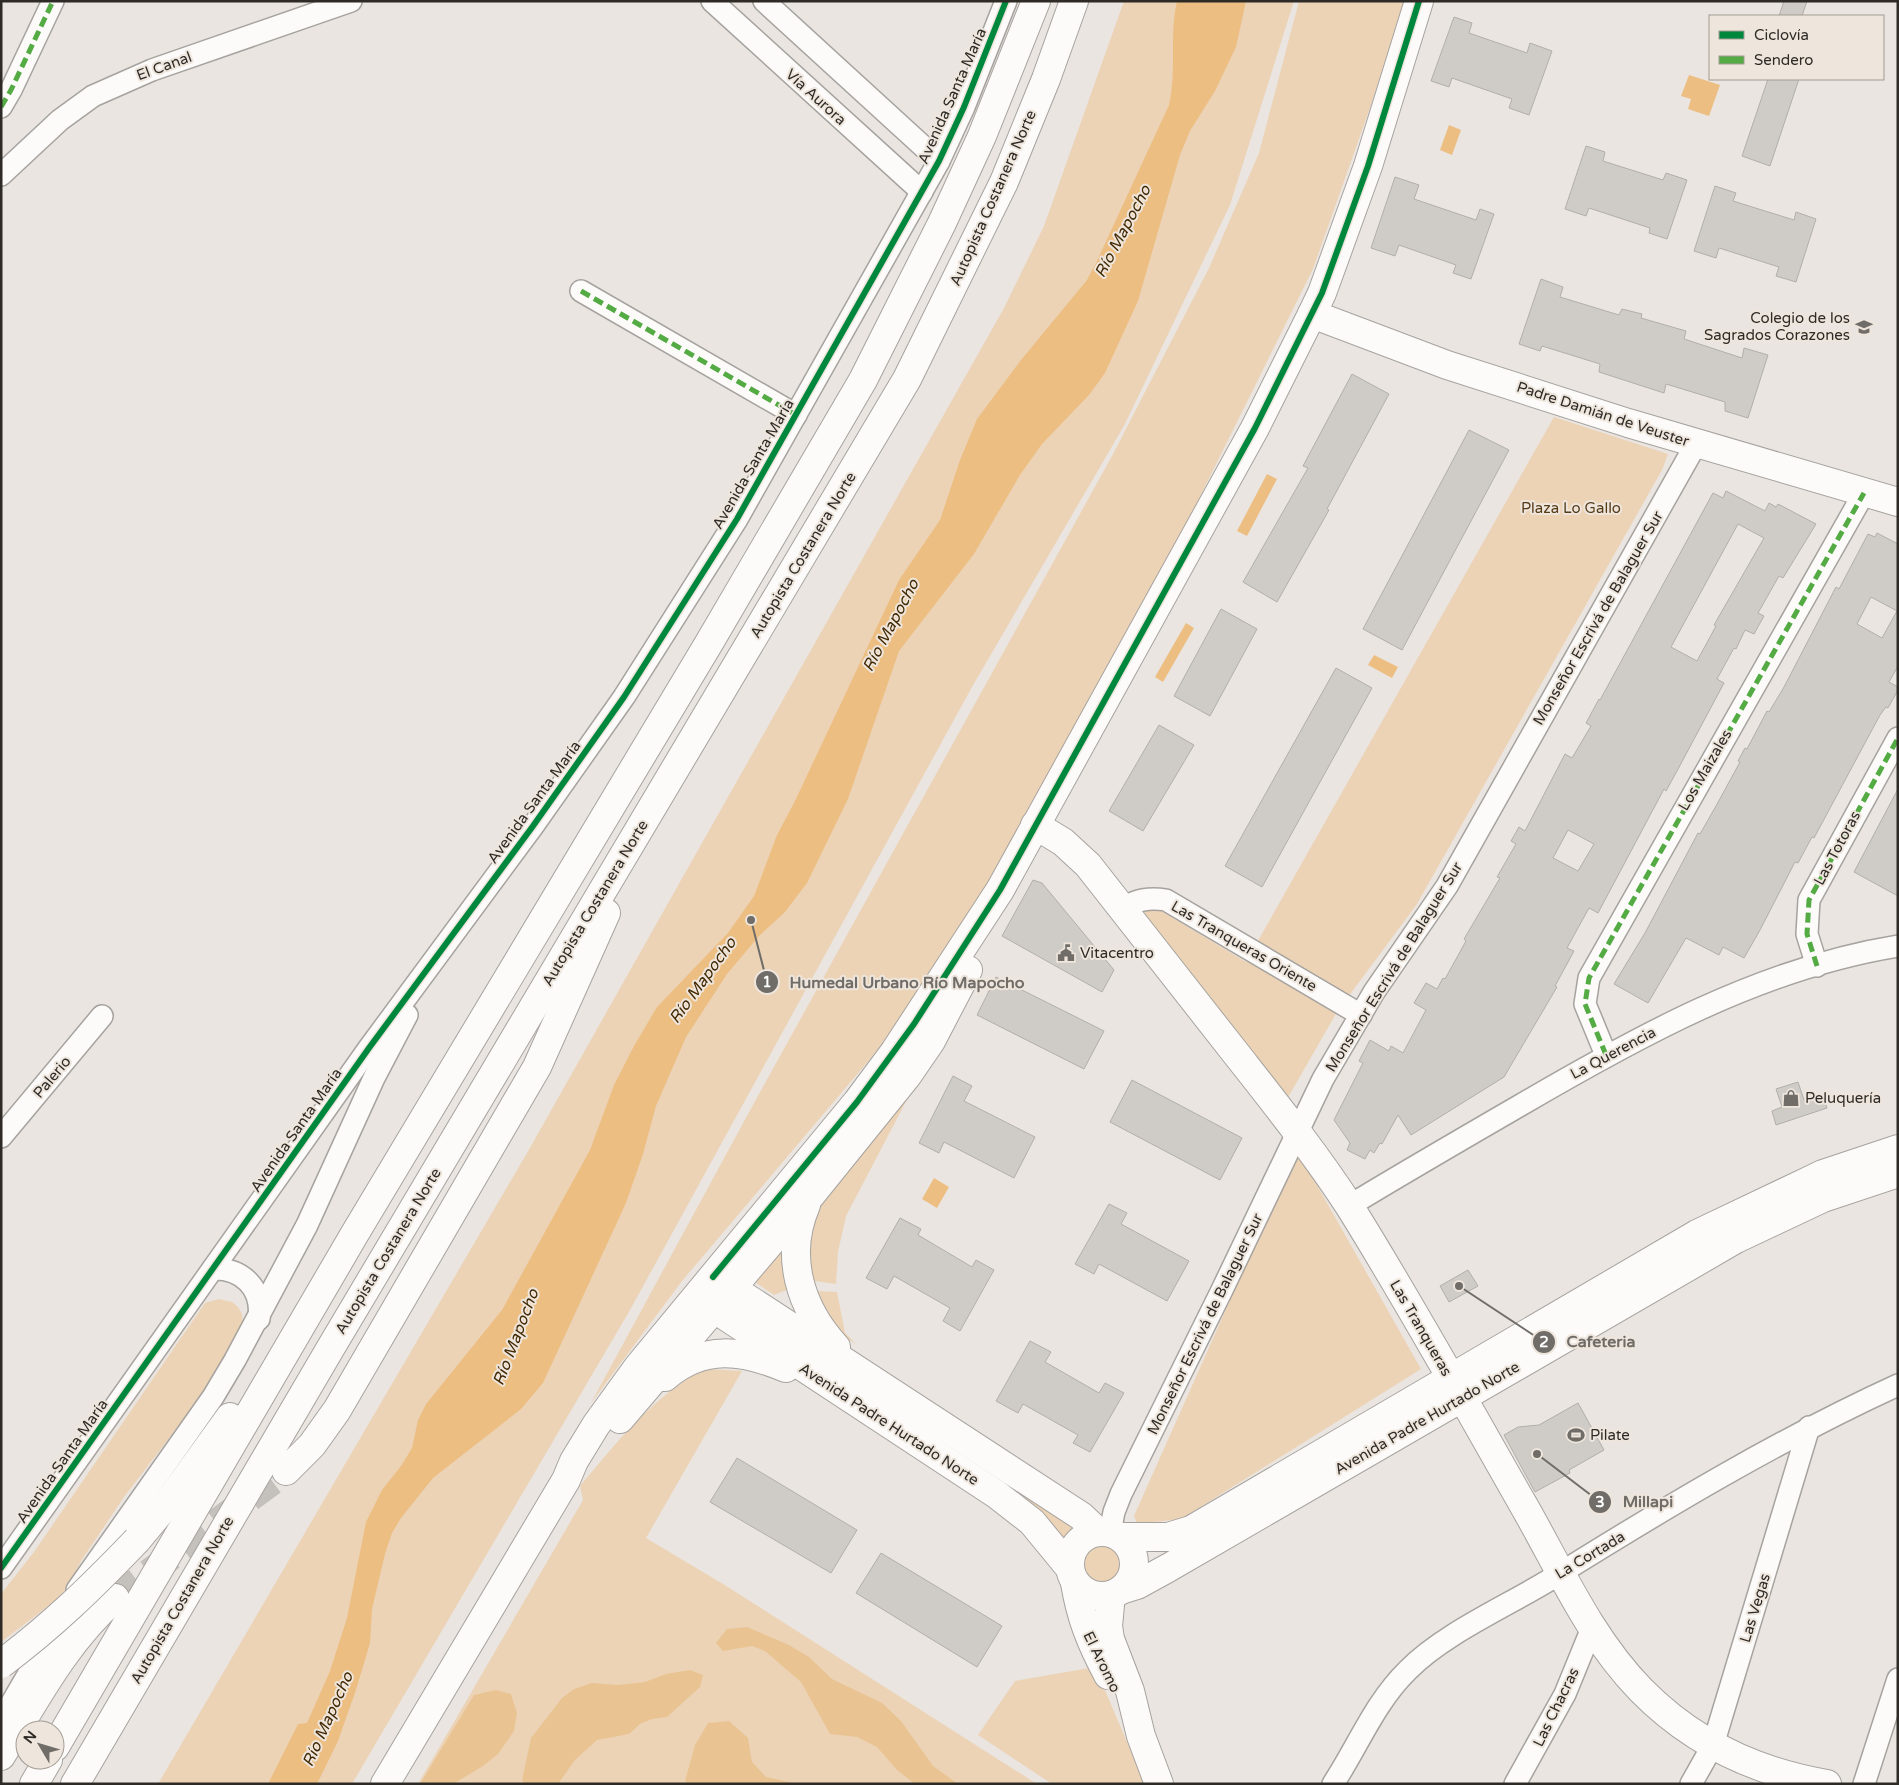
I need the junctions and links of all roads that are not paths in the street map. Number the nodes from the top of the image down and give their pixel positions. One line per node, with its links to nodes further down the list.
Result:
1 (53, 1): 9 (street)
2 (351, 1): 11 (street, El Canal)
3 (712, 1): 12 (street, Vía Aurora)
4 (764, 1): 10 (street)
5 (1006, 1): 10 (street, Avenida Santa María)
6 (1036, 1): 39 (main road)
7 (1074, 1): 21 (main road, Autopista Costanera Norte)
8 (1419, 1): 14 (main road)
9 (1, 107)
10 (939, 161): 12 (street, Avenida Santa María)
11 (1, 175)
12 (922, 192): 15 (street, Avenida Santa María)
13 (581, 291): 15 (street)
14 (1312, 314): 16 (main road, Padre Damián de Veuster); 20 (main road)
15 (796, 415): 24 (street, Avenida Santa María)
16 (1696, 444): 17 (main road, Padre Damián de Veuster); 27 (street, Monseñor Escrivá de Balaguer Sur)
17 (1864, 493): 18 (main road, Padre Damián de Veuster); 29 (street, Los Maizales)
18 (1898, 502)
19 (1898, 738): 26 (street, Las Totoras)
20 (1035, 825): 22 (main road); 23 (main road, Las Tranqueras)
21 (631, 844): 46 (main road); 64 (main road, Autopista Costanera Norte)
22 (991, 904): 34 (main road); 37 (main road)
23 (1122, 908): 27 (street, Las Tranqueras Oriente); 30 (main road, Las Tranqueras)
24 (452, 937): 36 (street, Avenida Santa María); 38 (street, Avenida Santa María)
25 (1898, 946): 26 (street, La Querencia)
26 (1817, 966): 29 (street, La Querencia)
27 (1361, 1015): 30 (street, Monseñor Escrivá de Balaguer Sur)
28 (102, 1016): 31 (street, Palerio)
29 (1606, 1055): 35 (street, La Querencia)
30 (1298, 1133): 35 (main road, Las Tranqueras); 48 (street, Monseñor Escrivá de Balaguer Sur)
31 (1, 1137)
32 (1898, 1149): 43 (main road, Avenida Padre Hurtado Norte)
33 (1898, 1172): 43 (main road, Avenida Padre Hurtado Norte)
34 (811, 1195): 37 (main road); 40 (main road)
35 (1349, 1206): 43 (main road, Las Tranqueras)
36 (213, 1269): 38 (street); 49 (street, Avenida Santa María)
37 (713, 1292): 40 (main road, Avenida Padre Hurtado Norte); 42 (main road, Avenida Padre Hurtado Norte); 44 (main road); 47 (main road)
38 (259, 1319): 57 (street, Avenida Santa María)
39 (276, 1366): 55 (main road, bridge); 58 (main road)
40 (868, 1378): 48 (main road, Avenida Padre Hurtado Norte)
41 (1898, 1385): 45 (street, La Cortada)
42 (835, 1389): 44 (main road); 51 (main road, Avenida Padre Hurtado Norte)
43 (1456, 1389): 48 (main road, Avenida Padre Hurtado Norte); 50 (main road, Las Tranqueras); 52 (main road, Avenida Padre Hurtado Norte)
44 (630, 1408): 47 (main road)
45 (1809, 1427): 50 (street, La Cortada); 60 (street, Las Vegas)
46 (286, 1471)
47 (566, 1480): 65 (main road)
48 (1110, 1534): 51 (main road); 52 (main road)
49 (1, 1568)
50 (1561, 1572): 54 (main road, Las Tranqueras); 67 (street, La Cortada)
51 (1072, 1575): 52 (main road); 59 (main road, El Aromo)
52 (1116, 1593): 59 (main road, El Aromo)
53 (115, 1598): 61 (main road)
54 (1592, 1628): 60 (main road, Las Tranqueras); 68 (street, Las Chacras)
55 (1, 1664)
56 (1898, 1678): 71 (street)
57 (1, 1721)
58 (65, 1730)
59 (1141, 1736): 66 (main road, El Aromo)
60 (1713, 1745): 69 (street, Las Vegas); 70 (main road, Las Tranqueras)
61 (1, 1756)
62 (42, 1770): 63 (main road)
63 (34, 1784)
64 (75, 1784)
65 (385, 1784)
66 (1159, 1784)
67 (1333, 1784)
68 (1515, 1784)
69 (1691, 1784)
70 (1827, 1784)
71 (1864, 1784)

